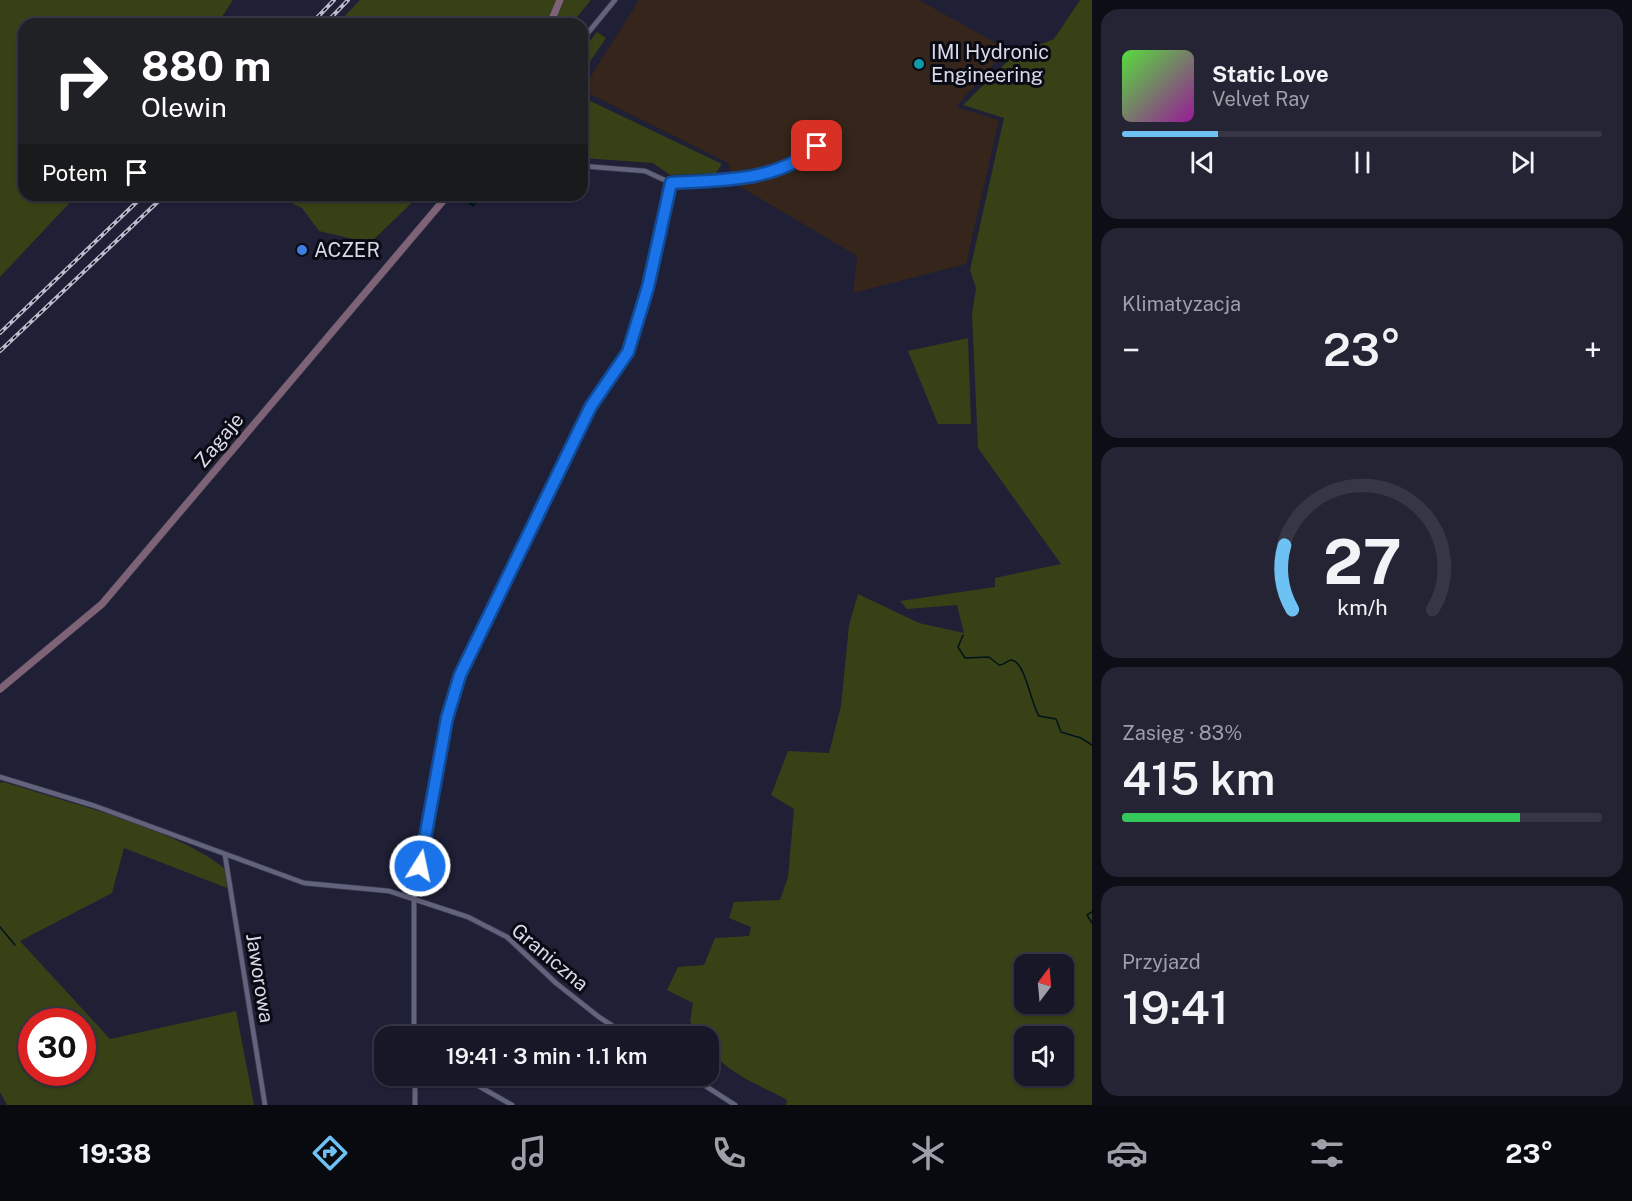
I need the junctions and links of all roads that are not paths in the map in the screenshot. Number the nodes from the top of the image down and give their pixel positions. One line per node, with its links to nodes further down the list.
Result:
1 (560, 0): 3 (main road)
2 (615, 0): 4 (street)
3 (552, 18)
4 (588, 32)
5 (817, 146): 7 (street)
6 (588, 166): 7 (street)
7 (671, 183): 12 (street)
8 (443, 201): 9 (main road, Zagaje)
9 (0, 689)
10 (0, 777): 11 (street, Graniczna)
11 (225, 855): 12 (street, Graniczna); 18 (street, Jaworowa)
12 (414, 898): 13 (street); 14 (street, Graniczna)
13 (414, 1026)
14 (613, 1026)
15 (415, 1086): 19 (street)
16 (479, 1086): 20 (street)
17 (706, 1086): 21 (street)
18 (265, 1105)
19 (415, 1105)
20 (512, 1105)
21 (735, 1105)

